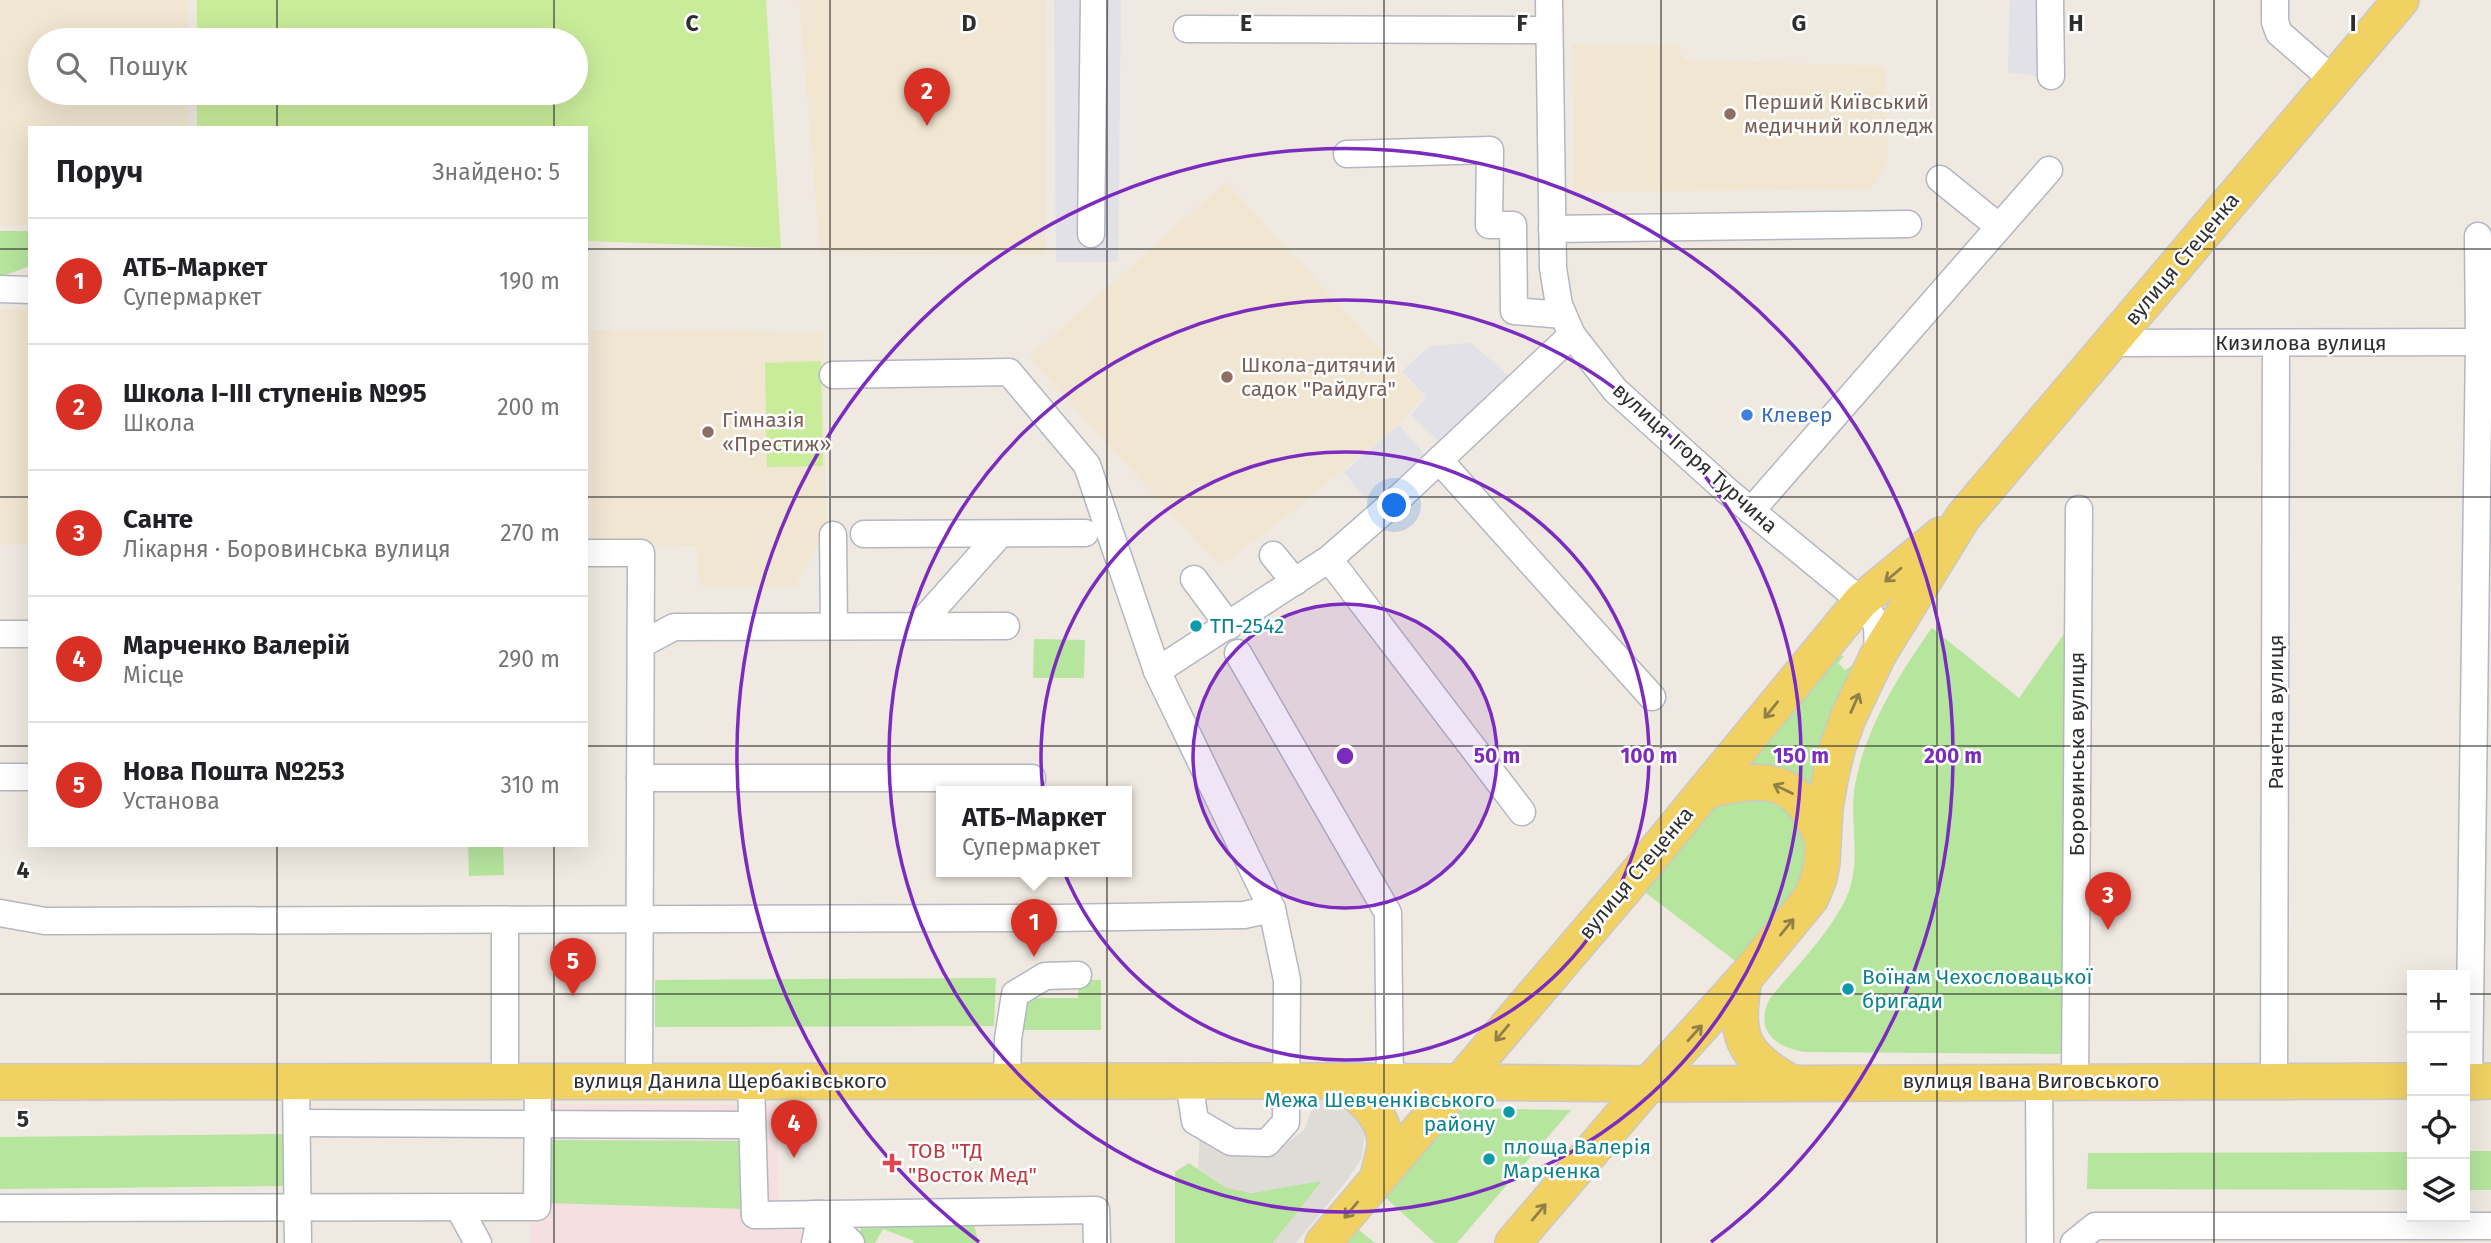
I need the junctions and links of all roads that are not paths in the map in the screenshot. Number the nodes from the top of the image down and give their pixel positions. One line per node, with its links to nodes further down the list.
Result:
1 (1094, 0): 16 (street)
2 (1549, 0): 7 (street, вулиця Ігоря Турчина)
3 (2050, 0): 8 (street)
4 (2275, 0): 9 (street)
5 (2401, 0): 9 (main road, вулиця Стеценка)
6 (1187, 29): 7 (street)
7 (1549, 30): 15 (street, вулиця Ігоря Турчина)
8 (2051, 76)
9 (2333, 80): 22 (main road, вулиця Стеценка)
10 (1348, 154): 20 (street)
11 (2049, 170): 14 (street)
12 (1940, 179): 14 (street)
13 (1908, 224): 15 (street)
14 (1998, 226): 27 (street)
15 (1552, 229): 20 (street, вулиця Ігоря Турчина)
16 (1091, 234)
17 (2478, 236): 21 (street)
18 (0, 289): 19 (street)
19 (28, 290)
20 (1568, 325): 25 (street); 27 (street, вулиця Ігоря Турчина)
21 (2485, 342): 23 (street, Кизилова вулиця); 79 (street)
22 (2110, 343): 23 (street, Кизилова вулиця); 28 (main road, вулиця Стеценка)
23 (2276, 343): 67 (street, Ранетна вулиця)
24 (833, 375): 48 (street)
25 (1439, 460): 35 (street); 49 (street)
26 (2079, 509): 78 (street, Боровинська вулиця)
27 (1751, 511): 38 (street, вулиця Ігоря Турчина)
28 (1962, 517): 38 (main road, вулиця Стеценка, one-way to 38); 47 (main road, вулиця Стеценка)
29 (1085, 533): 31 (street)
30 (864, 534): 31 (street)
31 (1000, 534): 39 (street)
32 (833, 535): 40 (street)
33 (588, 553): 45 (street)
34 (1273, 555): 37 (street)
35 (1329, 559): 37 (street); 55 (street)
36 (1194, 579): 42 (street)
37 (1295, 582): 42 (street)
38 (1861, 601): 47 (street); 54 (main road, вулиця Стеценка, one-way to 54)
39 (919, 625): 40 (street); 41 (street)
40 (834, 626): 45 (street)
41 (1006, 626)
42 (1229, 626): 48 (street)
43 (0, 634): 44 (street)
44 (28, 634)
45 (642, 644): 52 (street)
46 (1238, 653): 74 (street)
47 (1878, 655): 56 (main road, вулиця Стеценка, one-way to 47)
48 (1157, 671): 57 (street)
49 (1652, 697)
50 (0, 777): 51 (street)
51 (28, 777)
52 (640, 778): 53 (street); 59 (street)
53 (1032, 778)
54 (1705, 791): 56 (main road, one-way to 54); 75 (main road, вулиця Стеценка, one-way to 75)
55 (1522, 812)
56 (1823, 841): 62 (main road, вулиця Стеценка, one-way to 56)
57 (1272, 909): 59 (street); 65 (street)
58 (0, 913): 60 (street)
59 (639, 919): 60 (street); 72 (street)
60 (505, 920): 71 (street)
61 (1079, 975): 63 (street)
62 (1744, 979): 76 (main road); 80 (main road, вулиця Стеценка, one-way to 62)
63 (1007, 1081): 64 (main road, вулиця Данила Щербаківського); 73 (main road, вулиця Данила Щербаківського)
64 (1189, 1081): 65 (main road, вулиця Данила Щербаківського); 65 (street)
65 (1288, 1081): 66 (main road, вулиця Данила Щербаківського)
66 (1340, 1081): 74 (main road, вулиця Данила Щербаківського); 84 (main road)
67 (2274, 1081): 68 (main road, вулиця Івана Виговського); 78 (main road, вулиця Івана Виговського)
68 (2407, 1081)
69 (0, 1082): 70 (main road, вулиця Данила Щербаківського)
70 (296, 1082): 71 (main road, вулиця Данила Щербаківського); 81 (street)
71 (522, 1082): 72 (main road, вулиця Данила Щербаківського); 82 (street)
72 (639, 1082): 73 (main road, вулиця Данила Щербаківського)
73 (751, 1082): 83 (street)
74 (1390, 1082): 75 (main road, вулиця Данила Щербаківського)
75 (1460, 1082): 80 (main road); 84 (main road, вулиця Стеценка)
76 (1790, 1082): 77 (main road, вулиця Івана Виговського); 80 (main road, вулиця Івана Виговського)
77 (2039, 1082): 78 (main road, вулиця Івана Виговського); 97 (street)
78 (2074, 1082)
79 (2475, 1082)
80 (1649, 1084): 96 (main road, вулиця Стеценка, one-way to 80)
81 (297, 1123): 82 (street); 85 (street)
82 (538, 1124): 83 (street); 87 (street)
83 (751, 1125): 88 (street)
84 (1378, 1177): 95 (main road, вулиця Стеценка, one-way to 95)
85 (299, 1206): 86 (street); 87 (street); 90 (street)
86 (0, 1208)
87 (459, 1208): 91 (street)
88 (821, 1214): 92 (street); 93 (street); 94 (street)
89 (2491, 1226): 98 (street)
90 (298, 1243)
91 (478, 1243)
92 (815, 1243)
93 (851, 1243)
94 (1097, 1243)
95 (1323, 1243)
96 (1513, 1243)
97 (2039, 1243)
98 (2074, 1243)

